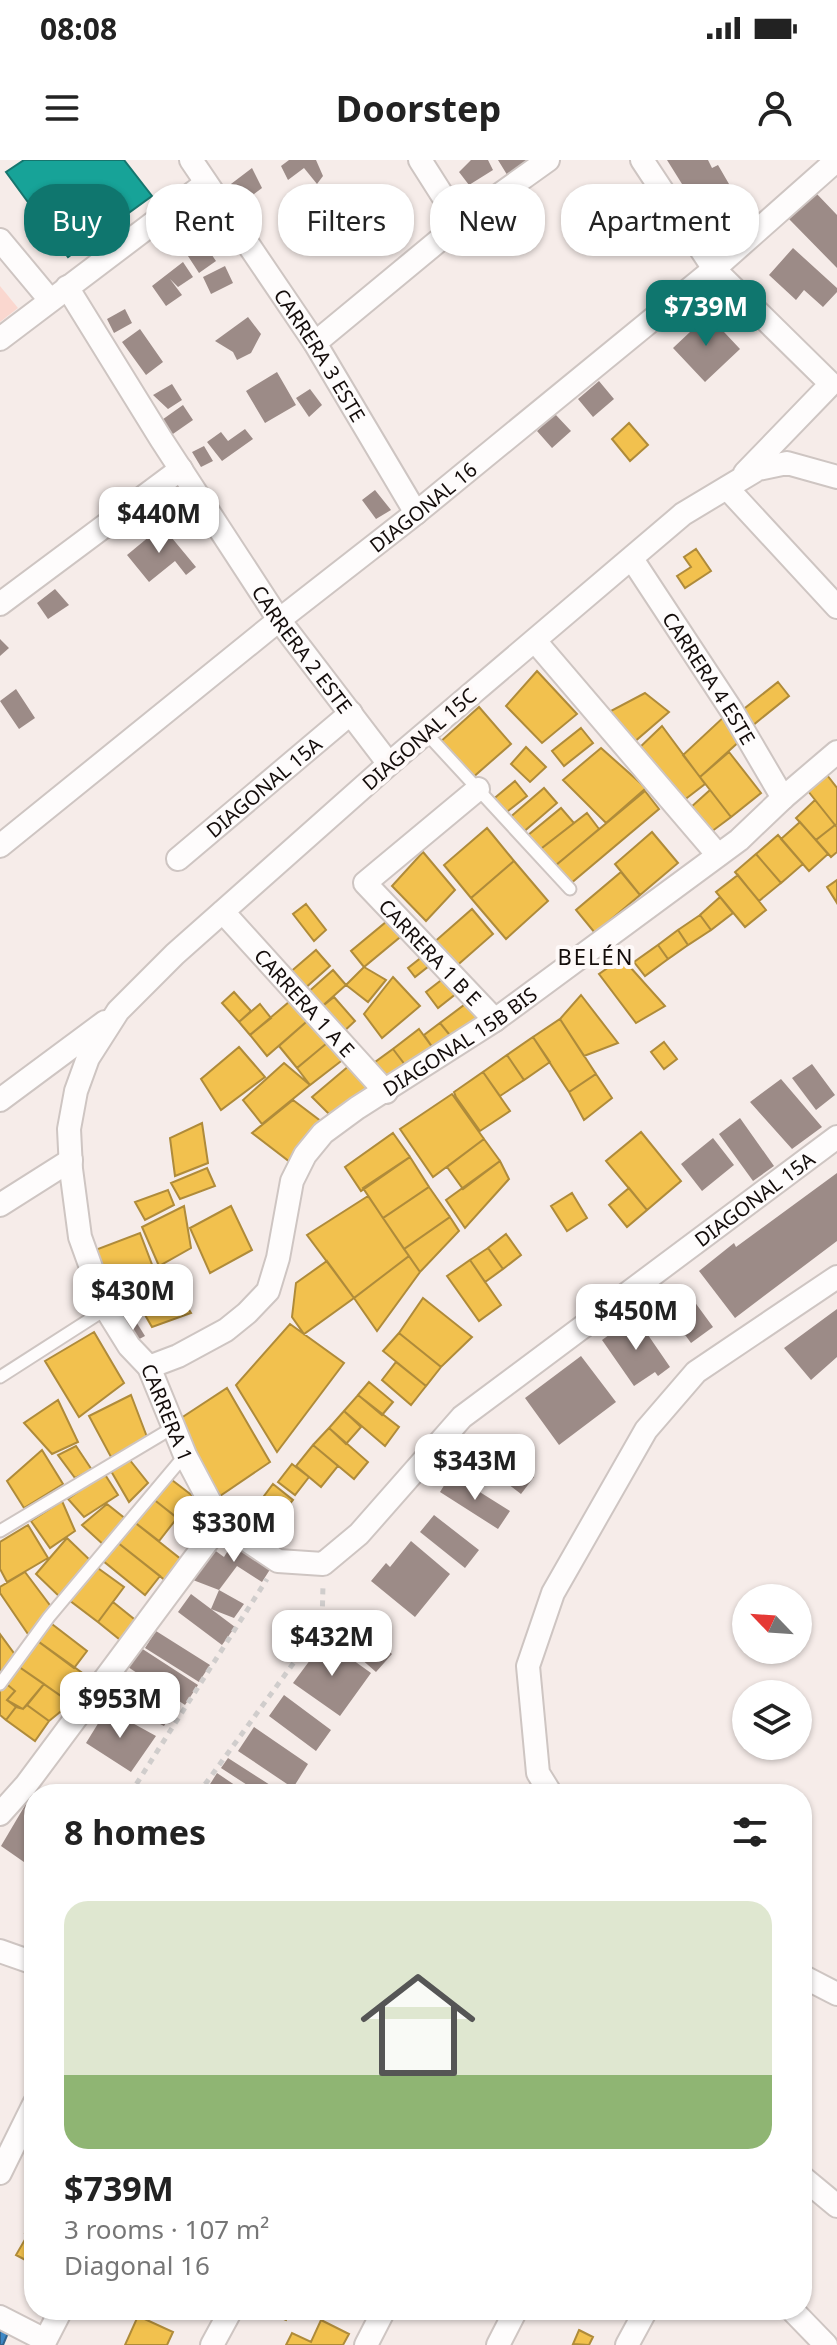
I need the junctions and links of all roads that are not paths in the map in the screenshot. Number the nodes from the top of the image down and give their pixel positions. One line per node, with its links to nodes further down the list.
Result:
1 (191, 160): 6 (street, CARRERA 3 ESTE)
2 (420, 160): 7 (street)
3 (548, 160): 8 (street)
4 (642, 160): 11 (street)
5 (837, 160): 11 (street, DIAGONAL 16)
6 (206, 183): 12 (street); 14 (street, CARRERA 3 ESTE)
7 (435, 184)
8 (514, 184)
9 (0, 240): 12 (street, CARRERA 2 ESTE)
10 (430, 248): 14 (street)
11 (714, 269): 17 (street, DIAGONAL 15C); 18 (street, DIAGONAL 16)
12 (58, 294): 13 (street); 15 (street, CARRERA 2 ESTE)
13 (0, 339)
14 (315, 343): 18 (street, CARRERA 3 ESTE)
15 (181, 469): 20 (street); 22 (street, CARRERA 2 ESTE)
16 (837, 477): 17 (street, DIAGONAL 15C)
17 (731, 486): 19 (street, DIAGONAL 15C); 21 (street)
18 (416, 513): 22 (street, DIAGONAL 16)
19 (632, 559): 23 (street, DIAGONAL 15C); 29 (street, CARRERA 4 ESTE)
20 (0, 604)
21 (837, 607)
22 (279, 620): 24 (street, CARRERA 2 ESTE); 30 (street, DIAGONAL 16)
23 (535, 641): 25 (street, DIAGONAL 15C); 31 (street)
24 (351, 713): 27 (street, CARRERA 2 ESTE); 32 (street, DIAGONAL 15A)
25 (426, 733): 27 (street, DIAGONAL 15C); 28 (lane)
26 (837, 752): 29 (street, DIAGONAL 15B BIS)
27 (389, 764): 34 (street, DIAGONAL 15C)
28 (478, 789): 33 (lane); 36 (street, CARRERA 1 B E)
29 (783, 798): 31 (street, DIAGONAL 15B BIS)
30 (1, 843)
31 (718, 855): 36 (street, DIAGONAL 15B BIS)
32 (178, 859)
33 (570, 889)
34 (223, 912): 35 (street, DIAGONAL 15C); 37 (street, CARRERA 1 A E)
35 (118, 1011): 38 (street, DIAGONAL 15C); 40 (street, DIAGONAL 15C)
36 (495, 1020): 37 (street, DIAGONAL 15B BIS)
37 (386, 1092): 44 (street, DIAGONAL 15B BIS)
38 (0, 1100)
39 (837, 1137): 48 (street, DIAGONAL 15A)
40 (71, 1165): 41 (street); 43 (street, CARRERA 1)
41 (0, 1205)
42 (837, 1277): 52 (street)
43 (106, 1309): 44 (street, CARRERA 1); 45 (lane)
44 (149, 1367): 46 (street, CARRERA 1)
45 (0, 1377)
46 (174, 1427): 47 (street, CARRERA 1); 49 (lane)
47 (185, 1455): 48 (street, CARRERA 1); 50 (lane)
48 (221, 1523): 51 (street)
49 (0, 1531)
50 (0, 1684)
51 (27, 1784)
52 (545, 1784)
53 (24, 1787): 54 (street)
54 (0, 1814)
55 (0, 1951): 56 (street)
56 (24, 1959)
57 (812, 1981): 58 (street)
58 (837, 1994)
59 (24, 2124): 60 (street)
60 (0, 2173)
61 (812, 2185): 62 (street)
62 (837, 2206)
63 (0, 2317): 71 (street)
64 (56, 2320): 71 (street)
65 (226, 2320): 72 (street)
66 (379, 2320): 73 (street)
67 (511, 2320): 74 (street)
68 (641, 2320): 75 (street)
69 (800, 2320): 70 (street)
70 (816, 2341)
71 (44, 2342)
72 (212, 2345)
73 (366, 2345)
74 (498, 2345)
75 (627, 2345)

